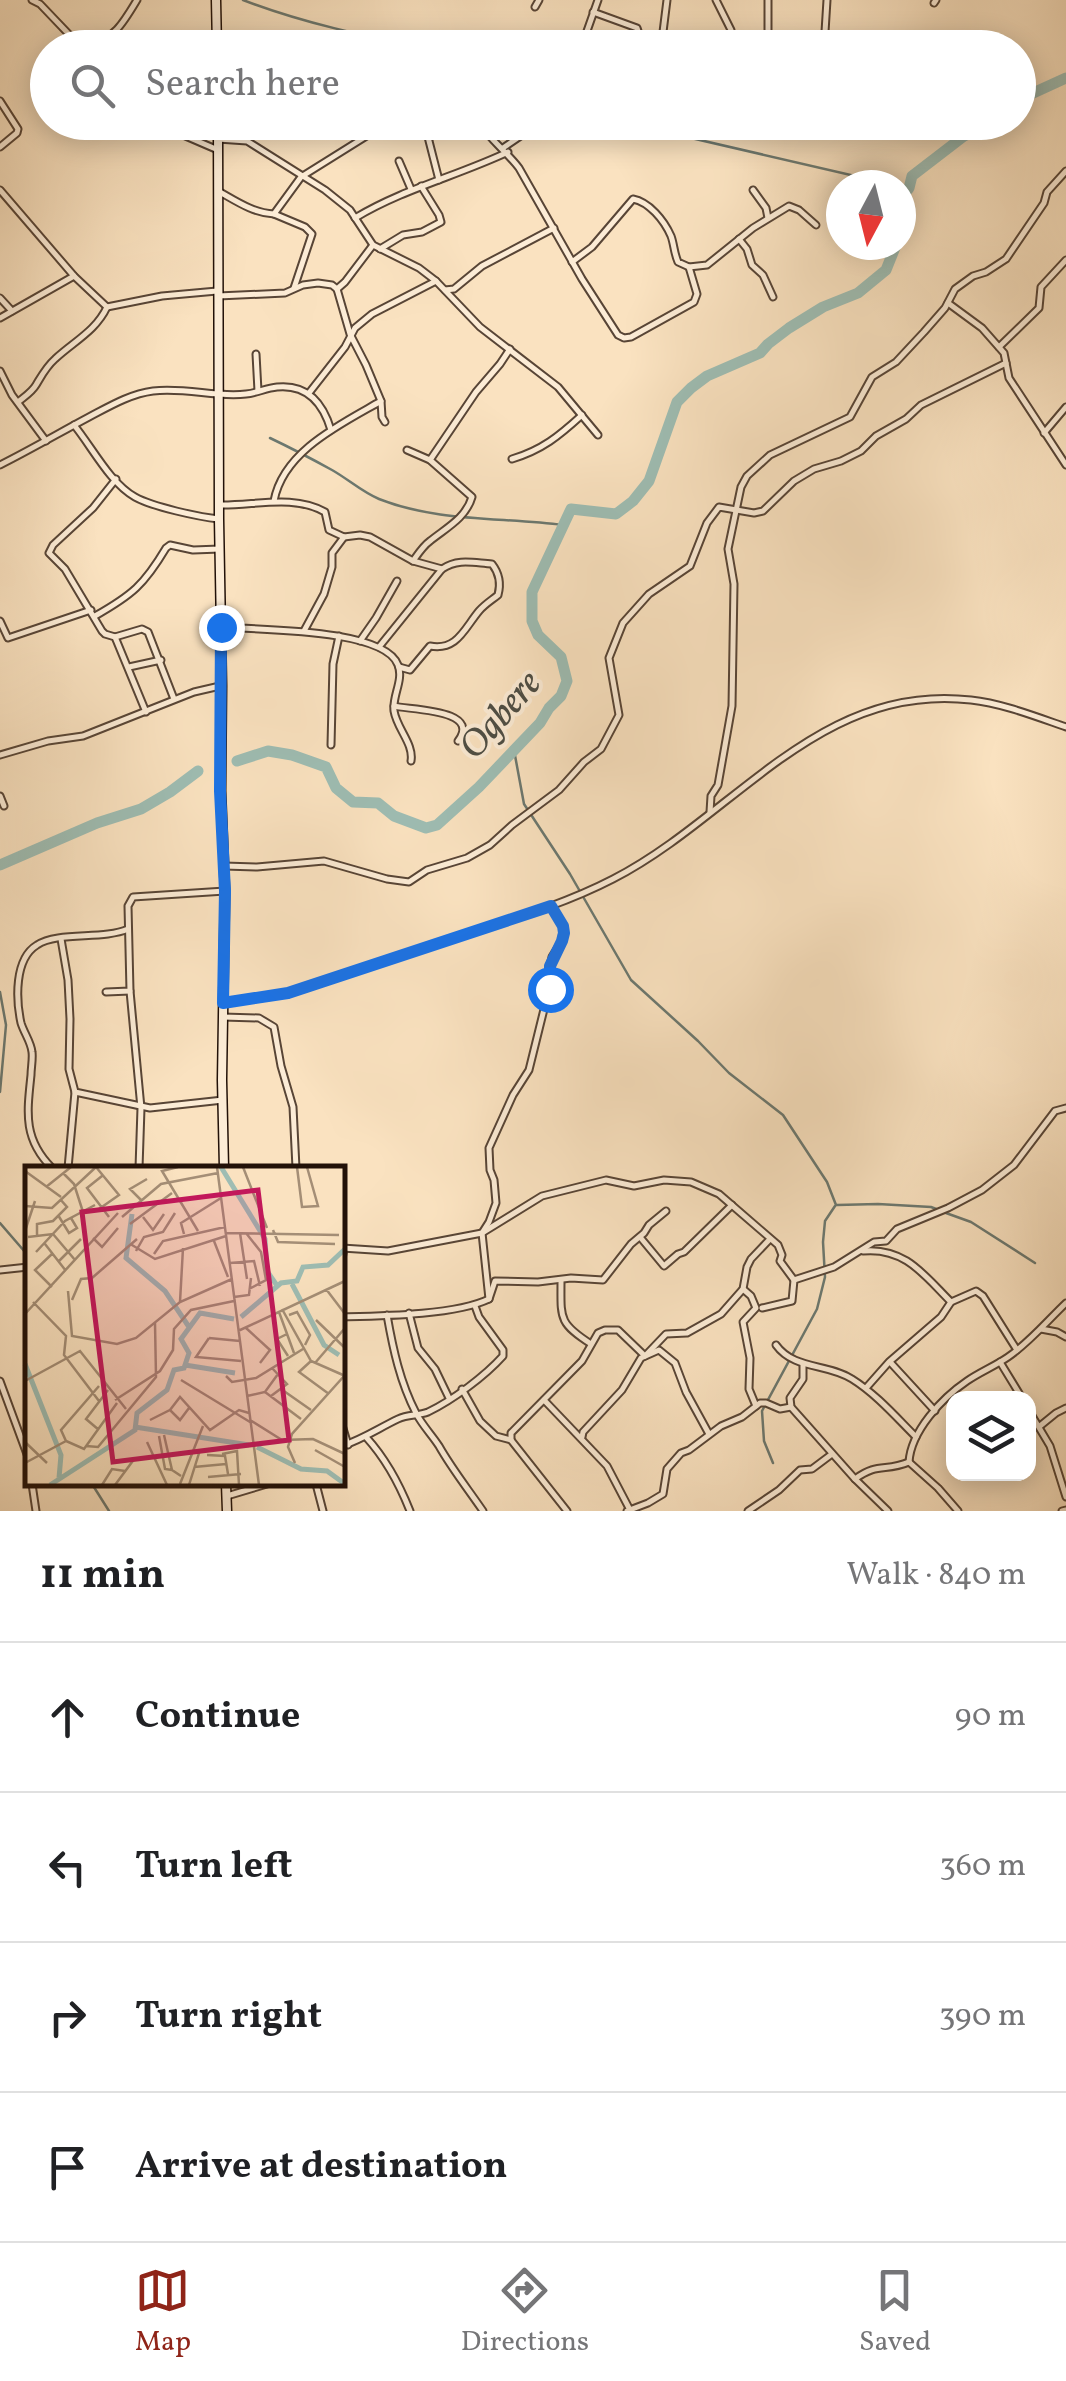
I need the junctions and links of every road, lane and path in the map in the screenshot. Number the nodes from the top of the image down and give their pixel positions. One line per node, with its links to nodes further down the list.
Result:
1 (32, 0): 10 (street)
2 (136, 0): 14 (street)
3 (216, 0): 15 (main road)
4 (539, 0): 11 (street)
5 (598, 0): 12 (street)
6 (668, 0): 18 (street)
7 (716, 0): 19 (street)
8 (768, 0): 20 (street)
9 (828, 0): 21 (street)
10 (42, 2): 13 (street)
11 (535, 7)
12 (593, 12): 16 (street); 17 (street)
13 (68, 30)
14 (117, 30)
15 (217, 30)
16 (587, 30)
17 (638, 30)
18 (664, 30)
19 (732, 30)
20 (768, 30)
21 (826, 30)
22 (0, 101): 30 (street)
23 (195, 140): 31 (street)
24 (218, 140): 31 (main road)
25 (232, 140): 35 (street)
26 (360, 140): 35 (street)
27 (429, 140): 36 (street)
28 (494, 140): 32 (street)
29 (518, 140): 32 (street)
30 (0, 147)
31 (218, 150): 41 (main road)
32 (505, 150): 36 (street); 46 (street)
33 (399, 161): 38 (street)
34 (1066, 171): 60 (street)
35 (301, 176): 42 (street); 43 (street)
36 (439, 180): 37 (street)
37 (421, 186): 38 (street); 48 (street)
38 (411, 189): 43 (street)
39 (0, 190): 52 (street)
40 (754, 190): 44 (street)
41 (218, 191): 42 (street); 57 (main road)
42 (274, 214): 54 (street)
43 (354, 218): 48 (street)
44 (768, 218): 45 (street); 47 (street)
45 (816, 224)
46 (554, 228): 50 (street); 56 (street)
47 (739, 238): 51 (street); 58 (street)
48 (377, 247): 53 (street); 55 (street)
49 (1066, 260): 65 (street)
50 (572, 262): 51 (street); 51 (street)
51 (689, 267)
52 (74, 276): 61 (street); 62 (street)
53 (436, 281): 56 (street); 64 (street)
54 (294, 288): 55 (street); 57 (street)
55 (336, 289): 64 (street)
56 (445, 290): 66 (street)
57 (218, 293): 61 (street); 71 (main road)
58 (773, 296)
59 (0, 298): 62 (street)
60 (948, 303): 65 (street); 91 (street)
61 (106, 307): 74 (street)
62 (12, 311): 63 (street)
63 (0, 318)
64 (350, 334): 72 (street); 73 (street)
65 (999, 348): 68 (street)
66 (510, 349): 76 (street); 85 (street)
67 (256, 354): 70 (street)
68 (1006, 363): 80 (street); 91 (street)
69 (0, 371): 74 (street)
70 (258, 391): 71 (street); 72 (street)
71 (219, 394): 78 (street); 90 (main road)
72 (309, 394): 79 (street)
73 (381, 401): 77 (street); 79 (street)
74 (18, 402): 82 (street)
75 (1066, 407): 80 (street)
76 (582, 415): 81 (street); 84 (street)
77 (385, 422)
78 (74, 426): 82 (street); 88 (street)
79 (331, 430): 89 (street)
80 (1044, 432): 86 (street)
81 (598, 436)
82 (46, 441): 87 (street)
83 (407, 450): 85 (street)
84 (512, 459)
85 (430, 460): 95 (street)
86 (1066, 465)
87 (0, 466)
88 (116, 480): 92 (street); 98 (street)
89 (274, 501): 90 (street); 93 (street)
90 (219, 505): 92 (main road)
91 (735, 511): 120 (street); 121 (street)
92 (219, 519): 94 (main road)
93 (344, 537): 95 (street); 101 (street)
94 (220, 549): 98 (street); 100 (main road)
95 (413, 561): 96 (street)
96 (442, 569): 105 (street); 108 (street)
97 (396, 581): 104 (street)
98 (93, 613): 99 (street); 102 (street)
99 (0, 621)
100 (221, 627): 101 (street); 109 (main road)
101 (304, 631): 103 (street)
102 (115, 636): 106 (street); 107 (street)
103 (339, 636): 104 (street); 115 (street)
104 (360, 641): 105 (street)
105 (379, 647): 108 (street)
106 (160, 660): 107 (street); 110 (street)
107 (128, 667): 112 (street)
108 (399, 667): 111 (street)
109 (222, 686): 110 (street); 121 (main road)
110 (175, 700): 112 (street)
111 (394, 706): 114 (street); 117 (street)
112 (146, 712): 116 (street)
113 (1066, 727): 120 (street)
114 (458, 742)
115 (330, 745)
116 (0, 755)
117 (410, 761)
118 (0, 796): 119 (street)
119 (4, 806)
120 (710, 812): 123 (street)
121 (224, 866): 122 (main road)
122 (225, 891): 124 (street); 128 (main road)
123 (551, 906): 128 (street); 141 (street)
124 (128, 929): 125 (street); 126 (street)
125 (62, 939): 130 (street); 134 (street)
126 (130, 991): 127 (street); 132 (street)
127 (106, 992)
128 (223, 1003): 129 (main road)
129 (223, 1017): 131 (main road); 138 (street)
130 (75, 1092): 132 (street); 135 (street)
131 (222, 1100): 132 (street); 137 (main road)
132 (141, 1108): 136 (street)
133 (1066, 1108): 145 (street)
134 (50, 1166)
135 (68, 1166)
136 (139, 1166)
137 (224, 1166)
138 (296, 1166)
139 (732, 1204): 141 (street); 142 (street); 143 (street)
140 (666, 1211): 142 (street)
141 (482, 1233): 144 (street); 151 (street)
142 (640, 1237): 148 (street)
143 (771, 1238): 149 (street); 150 (street)
144 (345, 1248)
145 (858, 1252): 149 (street); 152 (street)
146 (25, 1267): 147 (street)
147 (0, 1270)
148 (562, 1279): 151 (street); 161 (street)
149 (794, 1280): 155 (street)
150 (743, 1289): 164 (street); 174 (street)
151 (489, 1298): 154 (street)
152 (951, 1302): 163 (street); 165 (street)
153 (1066, 1303): 159 (street)
154 (475, 1306): 156 (street); 170 (street)
155 (762, 1308)
156 (409, 1313): 158 (street); 172 (street)
157 (345, 1316): 158 (street)
158 (387, 1316): 178 (street)
159 (1041, 1329): 160 (street); 163 (street)
160 (1066, 1337)
161 (591, 1344): 164 (street); 173 (street)
162 (776, 1345): 167 (street)
163 (1017, 1350): 166 (street)
164 (645, 1356): 181 (street); 183 (street)
165 (890, 1362): 169 (street); 177 (street)
166 (1000, 1362): 171 (street); 177 (street)
167 (803, 1364): 169 (street); 175 (street)
168 (0, 1382): 187 (street)
169 (866, 1388): 184 (street)
170 (462, 1389): 172 (street); 185 (street)
171 (1018, 1391)
172 (449, 1398): 178 (street)
173 (544, 1400): 183 (street); 185 (street)
174 (756, 1406): 175 (street); 181 (street)
175 (791, 1407): 188 (street)
176 (1066, 1408): 180 (street)
177 (935, 1411): 184 (street)
178 (417, 1416): 182 (street); 201 (street)
179 (1036, 1422): 180 (street)
180 (1039, 1426): 196 (street)
181 (709, 1434): 203 (street)
182 (366, 1437): 186 (street); 200 (street)
183 (582, 1437): 203 (street)
184 (916, 1437): 189 (street)
185 (511, 1440): 202 (street)
186 (345, 1445)
187 (25, 1449)
188 (832, 1454): 190 (street); 204 (street)
189 (909, 1462): 190 (street); 206 (street)
190 (855, 1479): 205 (street)
191 (32, 1486): 197 (street)
192 (226, 1486): 195 (main road)
193 (260, 1486): 195 (street)
194 (317, 1486): 199 (street)
195 (226, 1496): 198 (main road)
196 (1066, 1498)
197 (36, 1511)
198 (227, 1511)
199 (323, 1511)
200 (410, 1511)
201 (483, 1511)
202 (567, 1511)
203 (628, 1511)
204 (748, 1511)
205 (888, 1511)
206 (958, 1511)

